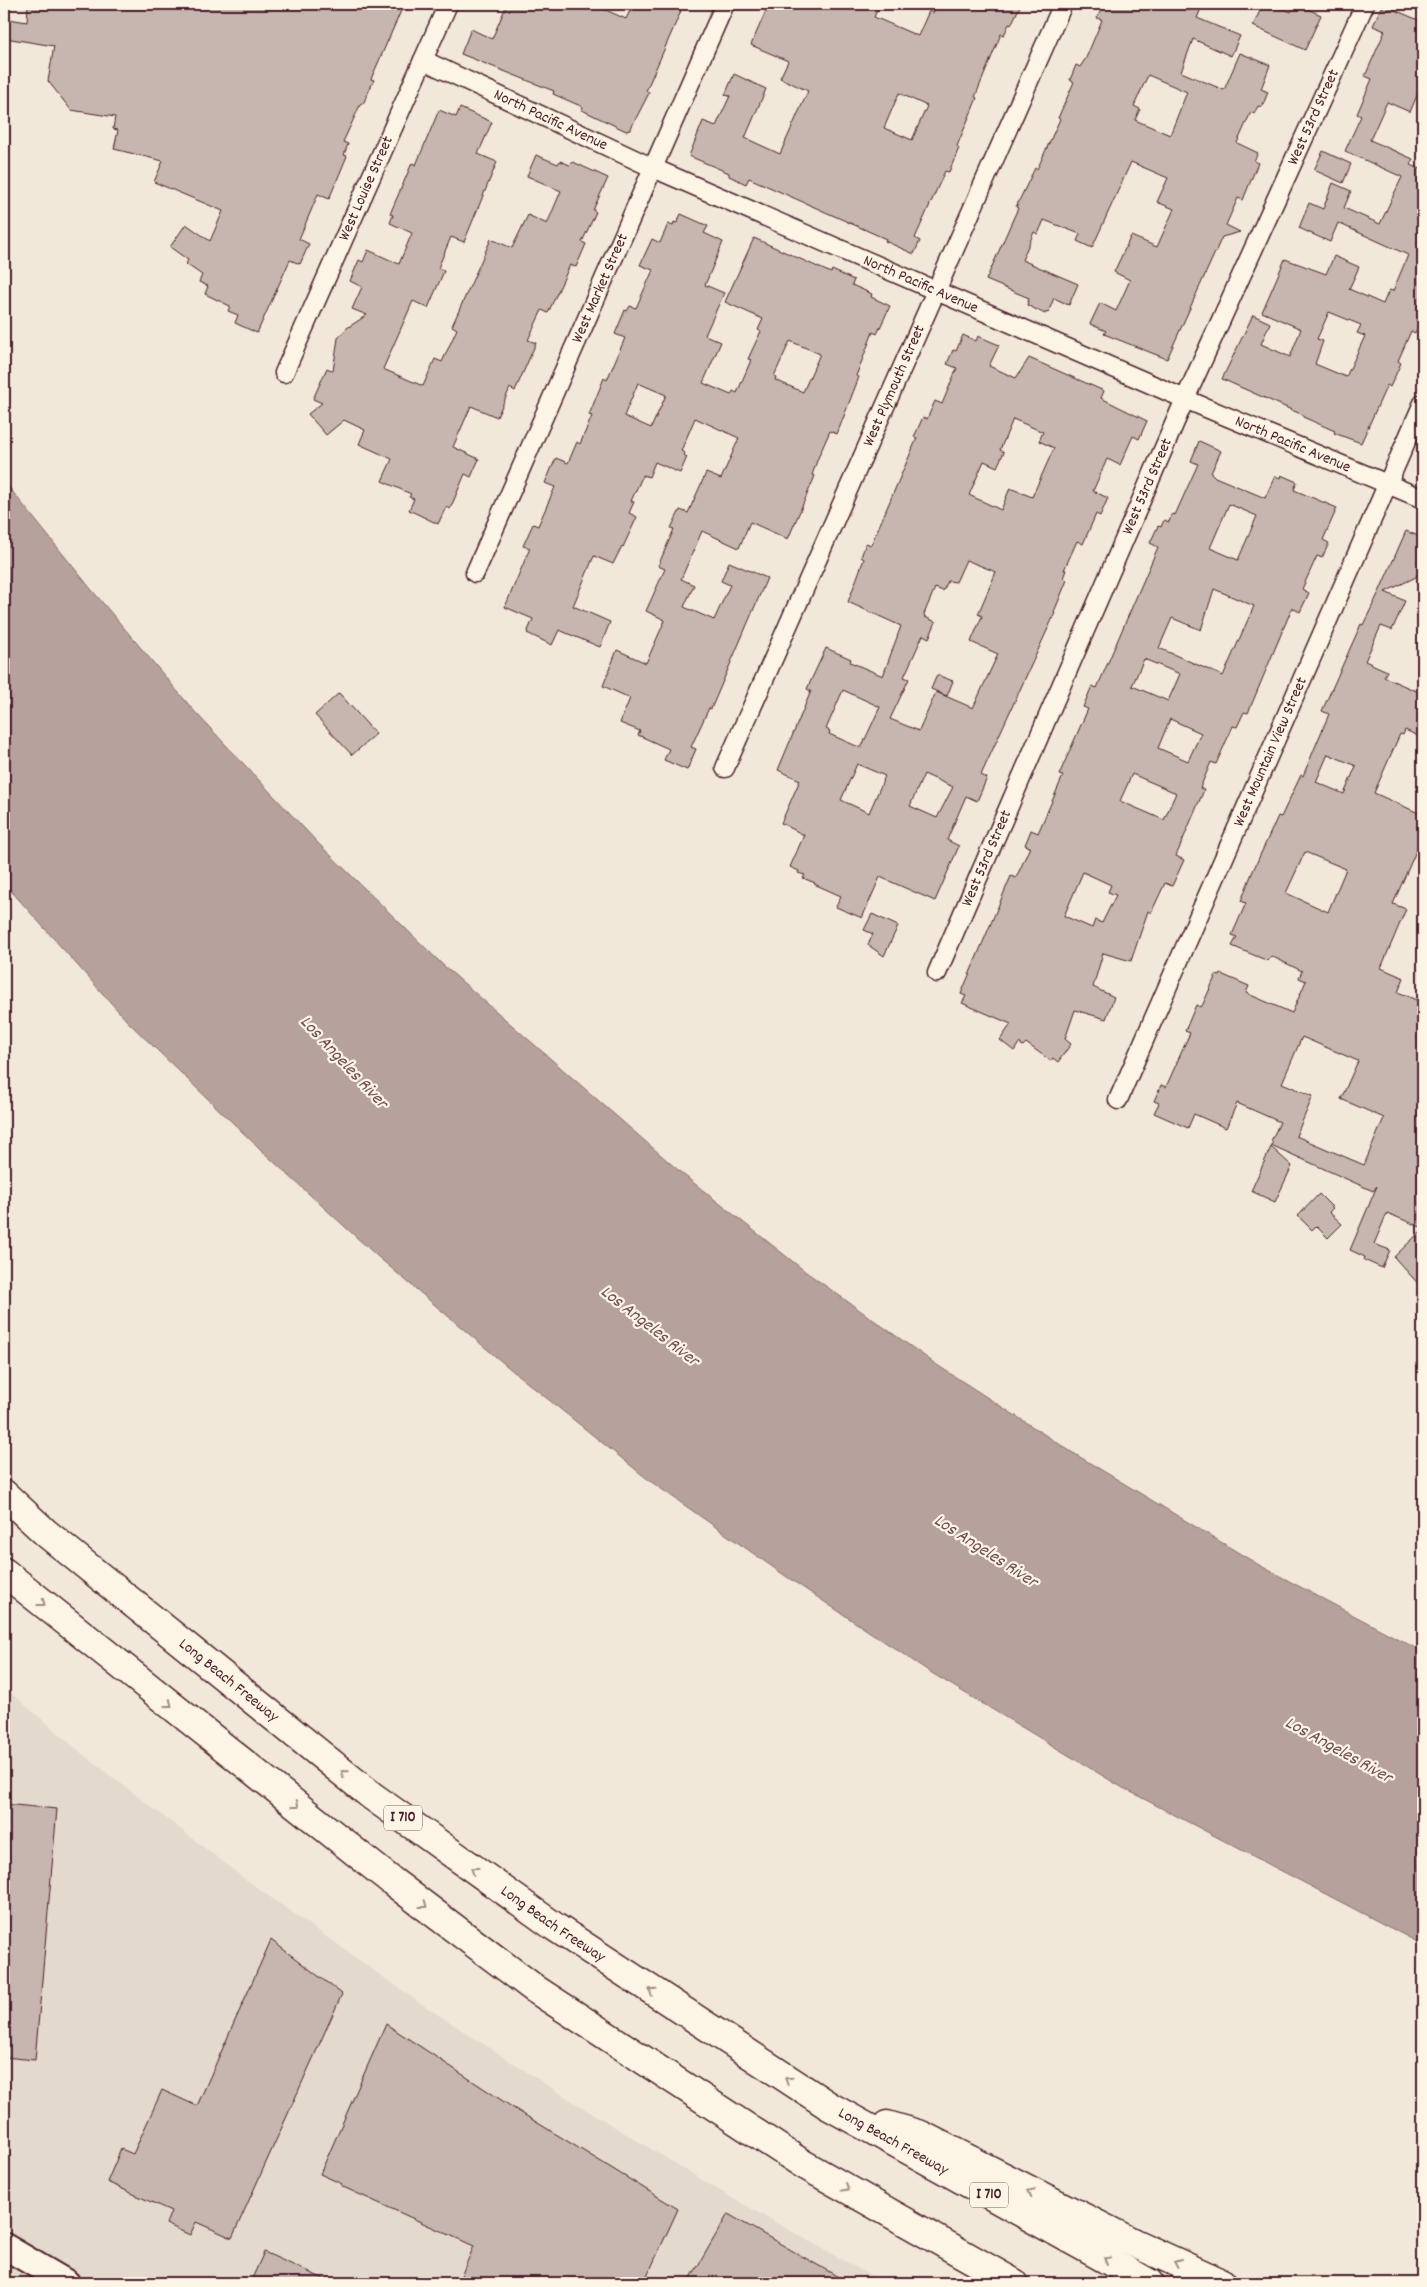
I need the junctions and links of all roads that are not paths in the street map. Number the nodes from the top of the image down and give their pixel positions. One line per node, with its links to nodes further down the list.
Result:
1 (448, 4): 5 (street, West Louise Street)
2 (725, 4): 6 (street, West Market Street)
3 (1063, 4): 7 (street, West Plymouth Street)
4 (1366, 4): 9 (street, West 53rd Street)
5 (423, 60): 6 (street, North Pacific Avenue); 8 (street, West Louise Street)
6 (651, 167): 7 (street, North Pacific Avenue); 13 (street, West Market Street)
7 (937, 292): 9 (street, North Pacific Avenue); 14 (street, West Plymouth Street)
8 (284, 373)
9 (1185, 399): 11 (street, North Pacific Avenue); 15 (street, West 53rd Street)
10 (1423, 403): 11 (street, West Mountain View Street)
11 (1388, 483): 12 (street, North Pacific Avenue); 16 (street, West Mountain View Street)
12 (1423, 499)
13 (474, 573)
14 (726, 768)
15 (937, 973)
16 (1118, 1100)
17 (4, 1494): 19 (highway, Long Beach Freeway / I 710, one-way to 17)
18 (4, 1572): 21 (highway, one-way to 21)
19 (829, 2106): 23 (highway, Long Beach Freeway / I 710, one-way to 19); 24 (highway, one-way to 19)
20 (4, 2246): 22 (street)
21 (1009, 2281)
22 (67, 2283)
23 (1149, 2283)
24 (1222, 2283)

